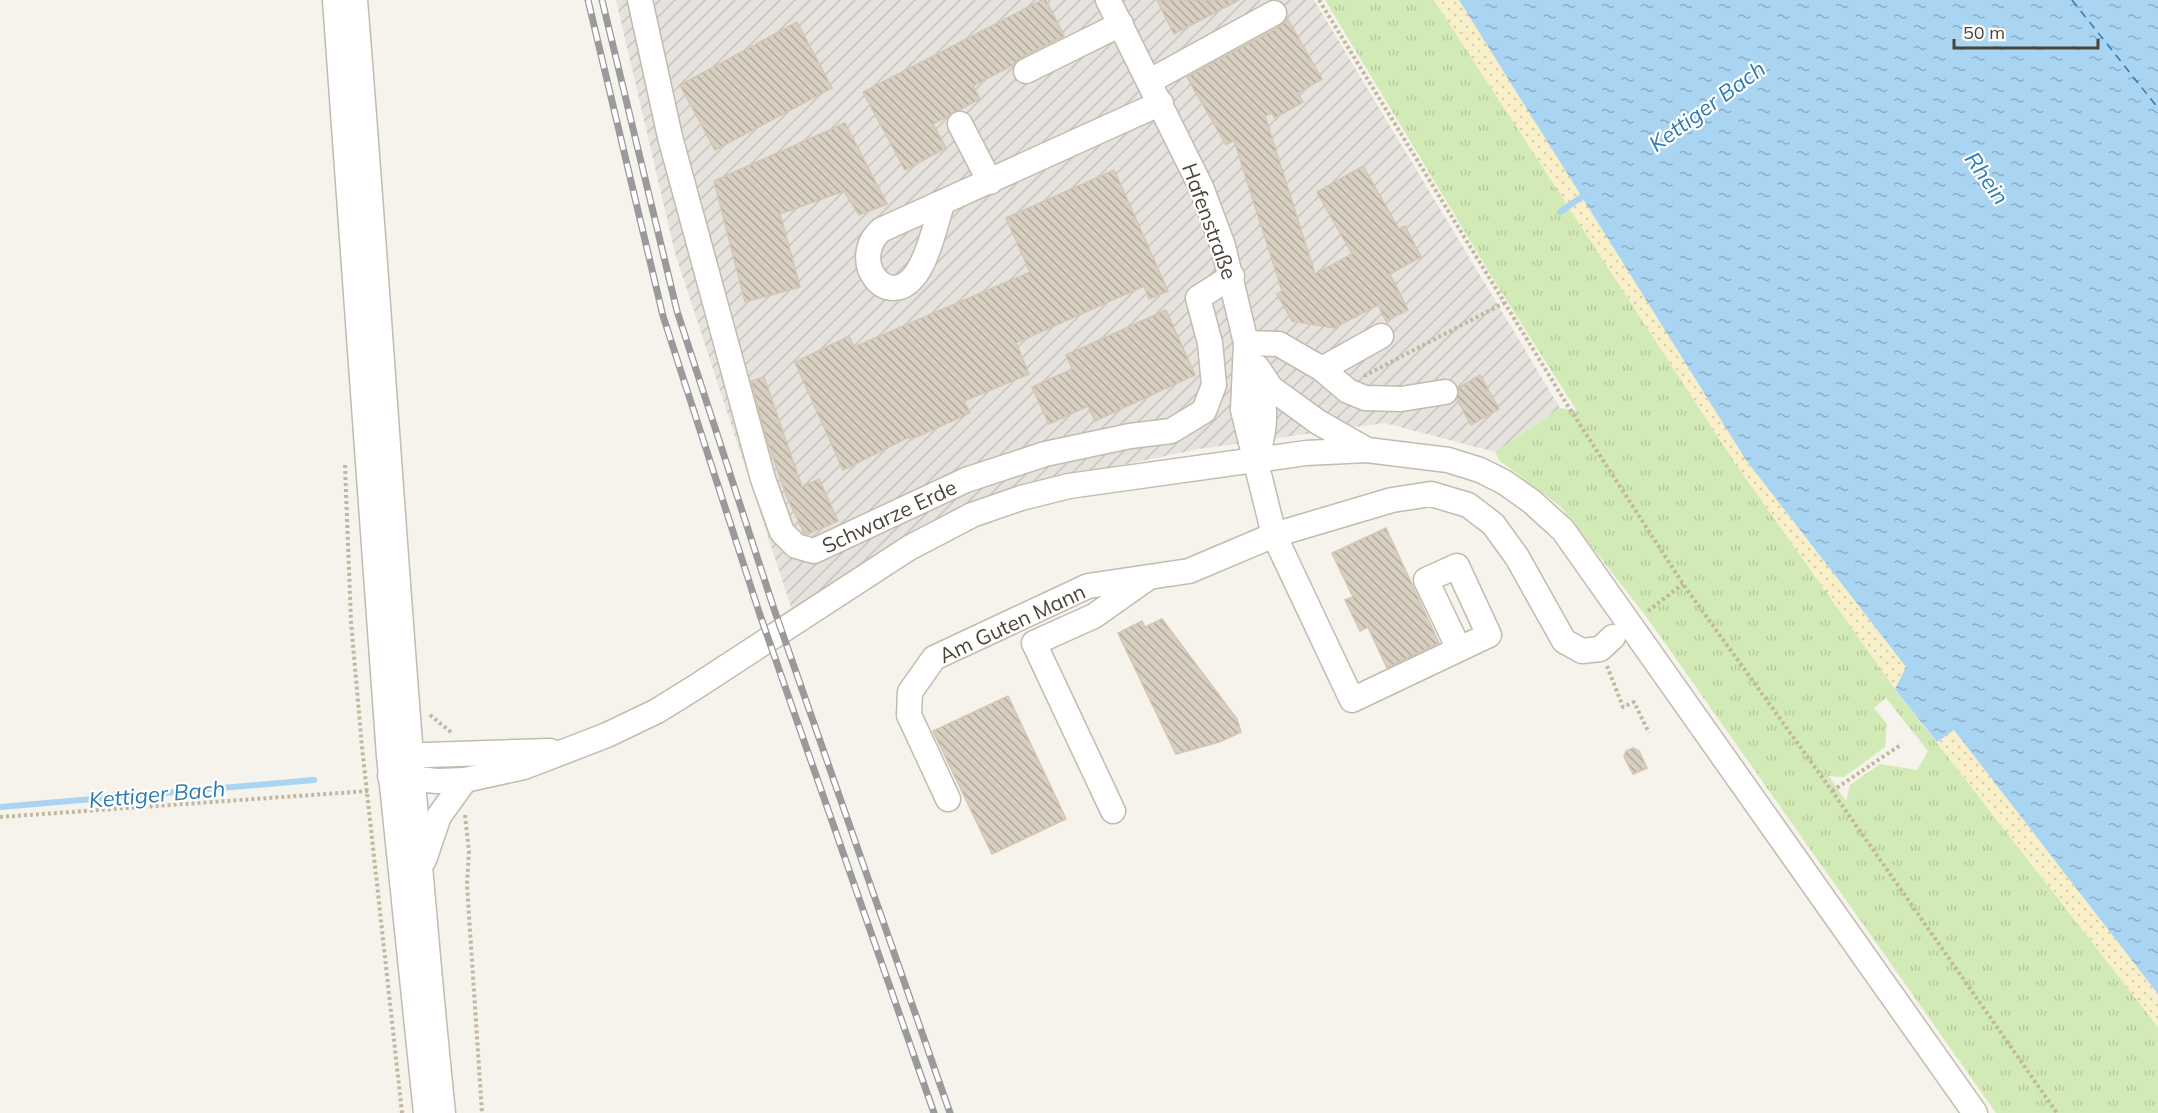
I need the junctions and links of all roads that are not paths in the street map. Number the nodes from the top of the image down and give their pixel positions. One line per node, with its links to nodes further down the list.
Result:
1 (335, 0): 26 (street)
2 (355, 0): 26 (street)
3 (640, 0): 13 (street, Schwarze Erde)
4 (1108, 0): 6 (street, Hafenstraße)
5 (1274, 13): 8 (street)
6 (1121, 24): 7 (street); 8 (street, Hafenstraße)
7 (1026, 71)
8 (1150, 81): 9 (street, Hafenstraße)
9 (1161, 103): 11 (street); 13 (street, Hafenstraße)
10 (960, 124): 11 (street)
11 (990, 182): 12 (street)
12 (942, 204)
13 (1232, 276): 15 (street, Hafenstraße)
14 (1381, 336): 17 (street)
15 (1246, 343): 16 (street, Hafenstraße); 17 (street); 20 (street, Hafenstraße)
16 (1257, 367): 19 (street, Hafenstraße); 20 (street, Hafenstraße)
17 (1322, 369): 18 (street)
18 (1445, 392)
19 (1367, 450): 20 (street); 33 (street)
20 (1255, 460): 21 (street); 25 (street)
21 (1274, 535): 22 (street, Am Guten Mann); 23 (street, Am Guten Mann); 24 (street)
22 (1149, 577): 28 (street, Am Guten Mann); 29 (street)
23 (1607, 643)
24 (1460, 649)
25 (562, 751): 26 (street); 27 (street)
26 (400, 766): 27 (street); 30 (street); 31 (street)
27 (465, 780): 30 (street)
28 (948, 799)
29 (1113, 811)
30 (420, 872): 32 (street)
31 (426, 1113)
32 (443, 1113)
33 (1975, 1113)

